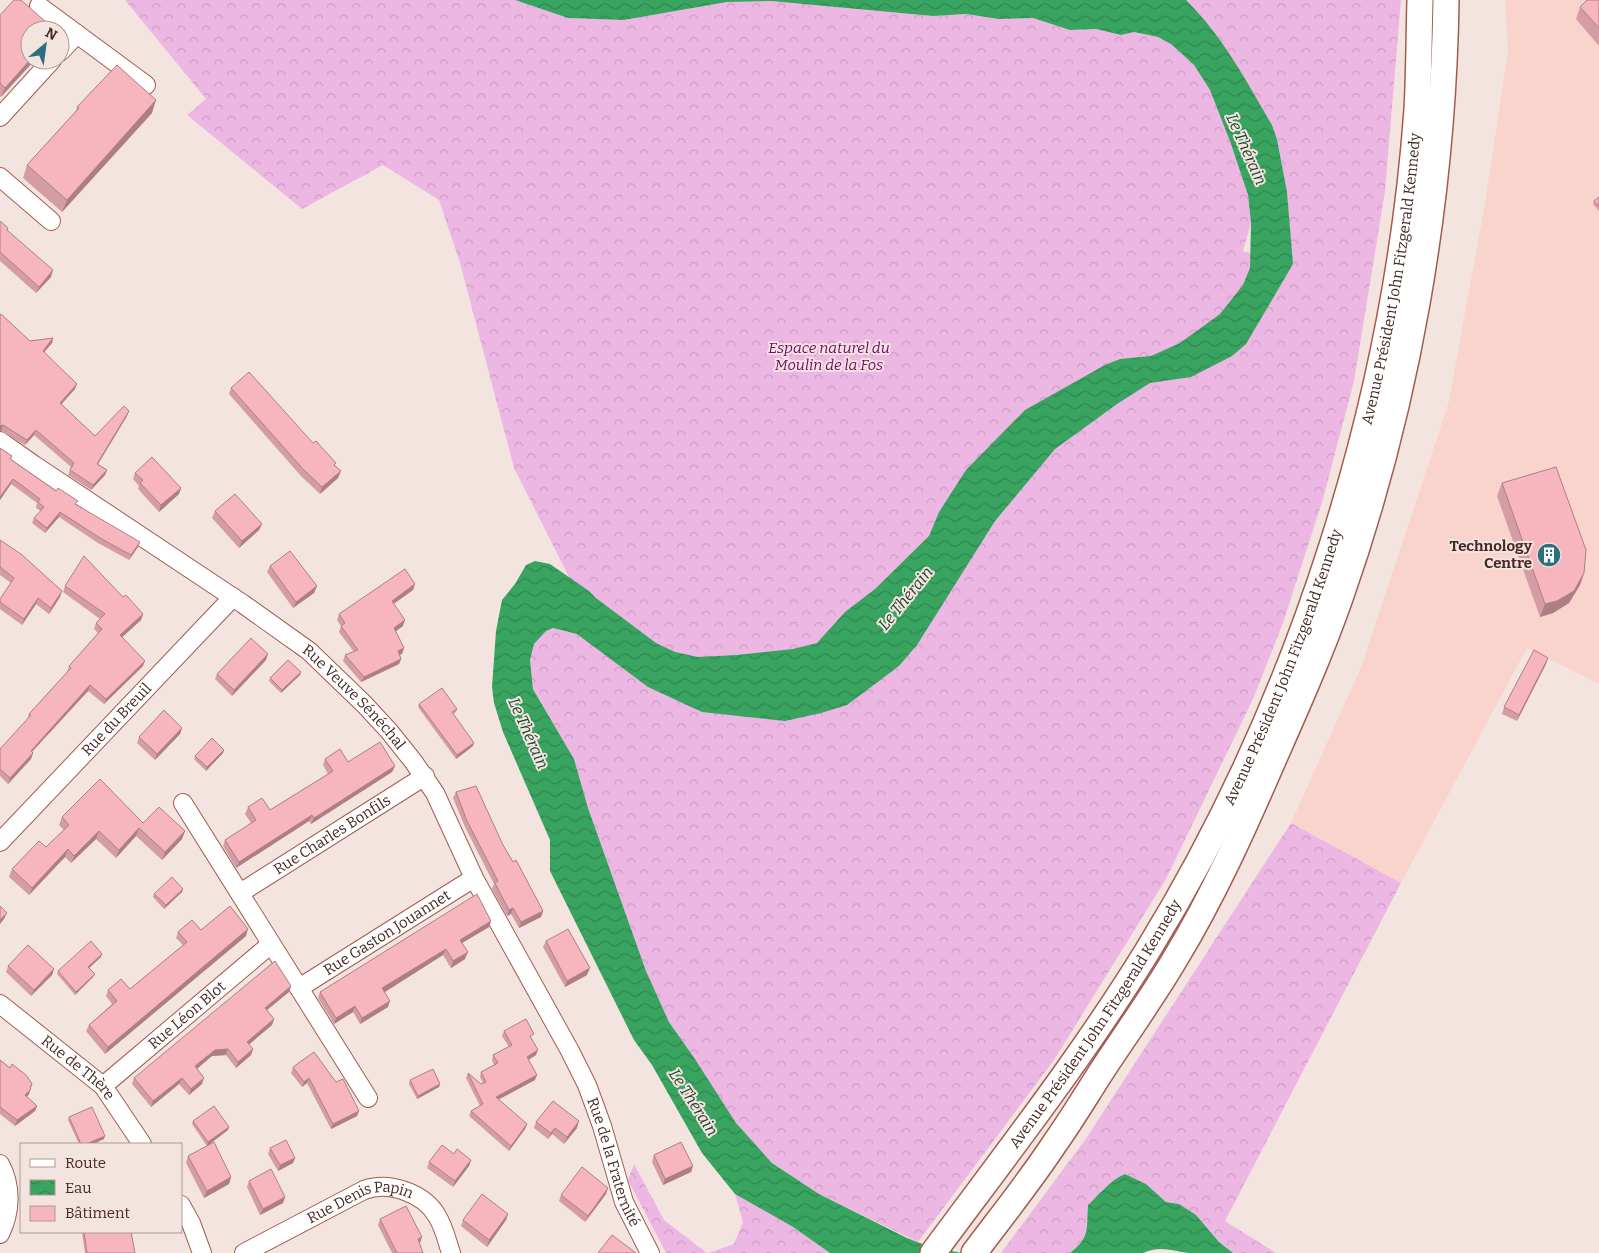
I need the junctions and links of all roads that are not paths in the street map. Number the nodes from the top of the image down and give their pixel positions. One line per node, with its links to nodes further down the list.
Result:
1 (1420, 0): 28 (main road, Avenue Président John Fitzgerald Kennedy)
2 (1446, 0): 28 (main road, Avenue Président John Fitzgerald Kennedy)
3 (39, 6): 4 (street)
4 (77, 34): 5 (street); 7 (street)
5 (70, 41)
6 (43, 70): 8 (street)
7 (146, 85)
8 (0, 117)
9 (0, 177): 10 (street)
10 (50, 221)
11 (0, 440): 12 (street, Rue Veuve Sénéchal)
12 (233, 597): 13 (street, Rue Veuve Sénéchal); 15 (street, Rue du Breuil)
13 (425, 776): 16 (street, Rue Veuve Sénéchal); 17 (street, Rue Charles Bonfils)
14 (183, 802): 17 (street)
15 (0, 842)
16 (474, 878): 19 (street, Rue Gaston Jouannet); 21 (street, Rue Veuve Sénéchal)
17 (240, 893): 18 (street)
18 (271, 944): 19 (street); 22 (street, Rue Léon Blot)
19 (299, 988): 23 (street)
20 (0, 1004): 22 (street, Rue de Thère)
21 (579, 1069): 32 (street, Rue de la Fraternité)
22 (103, 1086): 24 (street, Rue de Thère)
23 (368, 1098)
24 (141, 1143)
25 (0, 1164): 27 (street)
26 (182, 1207): 29 (street)
27 (0, 1234)
28 (954, 1250)
29 (202, 1253)
30 (244, 1253): 31 (street, Rue Denis Papin)
31 (451, 1253)
32 (650, 1253)

